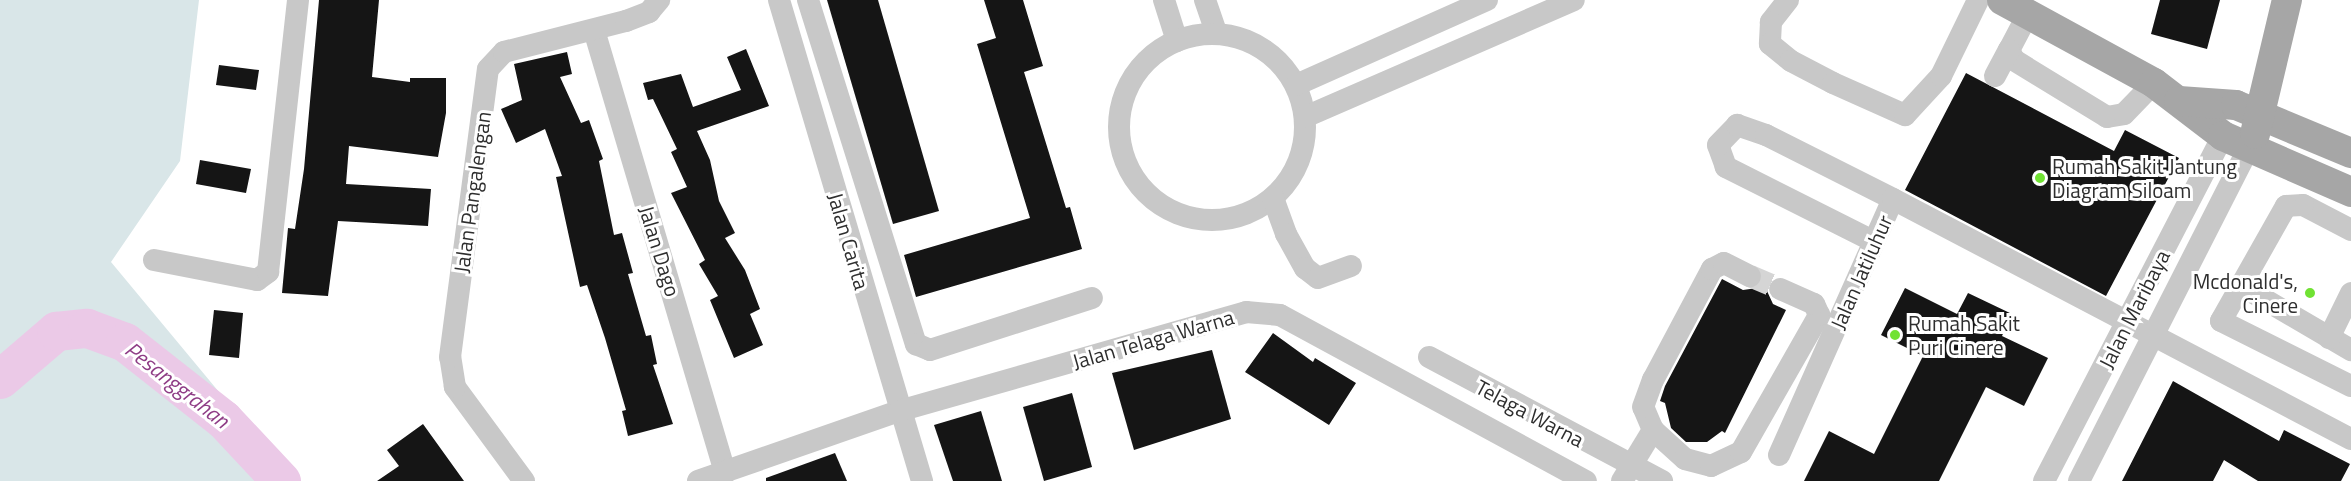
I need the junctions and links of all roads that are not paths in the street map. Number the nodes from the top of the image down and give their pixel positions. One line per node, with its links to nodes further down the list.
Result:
1 (298, 0): 33 (street)
2 (659, 0): 13 (street, Jalan Pangalengan)
3 (779, 0): 46 (street, Jalan Carita)
4 (808, 0): 39 (street)
5 (1164, 0): 15 (street)
6 (1205, 0): 14 (street)
7 (1487, 0): 19 (street)
8 (1574, 0): 22 (street)
9 (1788, 0): 10 (street)
10 (1978, 0)
11 (2286, 0): 21 (main road)
12 (2015, 7): 16 (street); 18 (main road)
13 (594, 30): 50 (street, Jalan Dago); 52 (street, Jalan Pangalengan)
14 (1217, 34): 15 (street); 19 (street)
15 (1178, 41): 28 (street)
16 (2008, 50): 17 (street); 18 (street)
17 (1995, 76)
18 (2154, 83): 20 (main road)
19 (1296, 85): 22 (street)
20 (2179, 101): 21 (main road); 24 (main road)
21 (2249, 110): 23 (main road); 24 (main road)
22 (1305, 117): 28 (street)
23 (2320, 140): 25 (main road); 26 (main road)
24 (2235, 143): 26 (main road); 40 (street, Jalan Maribaya); 42 (street, Jalan Maribaya)
25 (2351, 153)
26 (2306, 173): 27 (main road)
27 (2351, 192)
28 (1273, 198): 34 (street)
29 (1893, 199): 32 (street, Jalan Jatiluhur); 32 (street); 40 (street, Jalan Jatiluhur)
30 (2351, 200): 31 (street)
31 (2347, 228): 36 (street)
32 (1873, 241): 49 (street, Jalan Jatiluhur)
33 (154, 260)
34 (1352, 266)
35 (1750, 276): 47 (street)
36 (2240, 285): 41 (street); 45 (street)
37 (1780, 290): 47 (street)
38 (2351, 292): 41 (street)
39 (1092, 298)
40 (2127, 325): 42 (street, Jalan Jatiluhur); 57 (street, Jalan Maribaya)
41 (2329, 338): 43 (street)
42 (2153, 339): 48 (street, Jalan Jatiluhur); 58 (street, Jalan Maribaya)
43 (2351, 350)
44 (1429, 357): 51 (street, Telaga Warna)
45 (2351, 386)
46 (899, 411): 50 (street, Jalan Telaga Warna); 54 (street, Jalan Carita); 55 (street, Jalan Telaga Warna)
47 (1653, 430): 51 (street)
48 (2351, 439)
49 (1779, 455)
50 (725, 473): 53 (street, Jalan Telaga Warna)
51 (1627, 475): 56 (street)
52 (524, 481)
53 (698, 481)
54 (922, 481)
55 (1586, 481)
56 (1662, 481)
57 (2044, 481)
58 (2079, 481)

